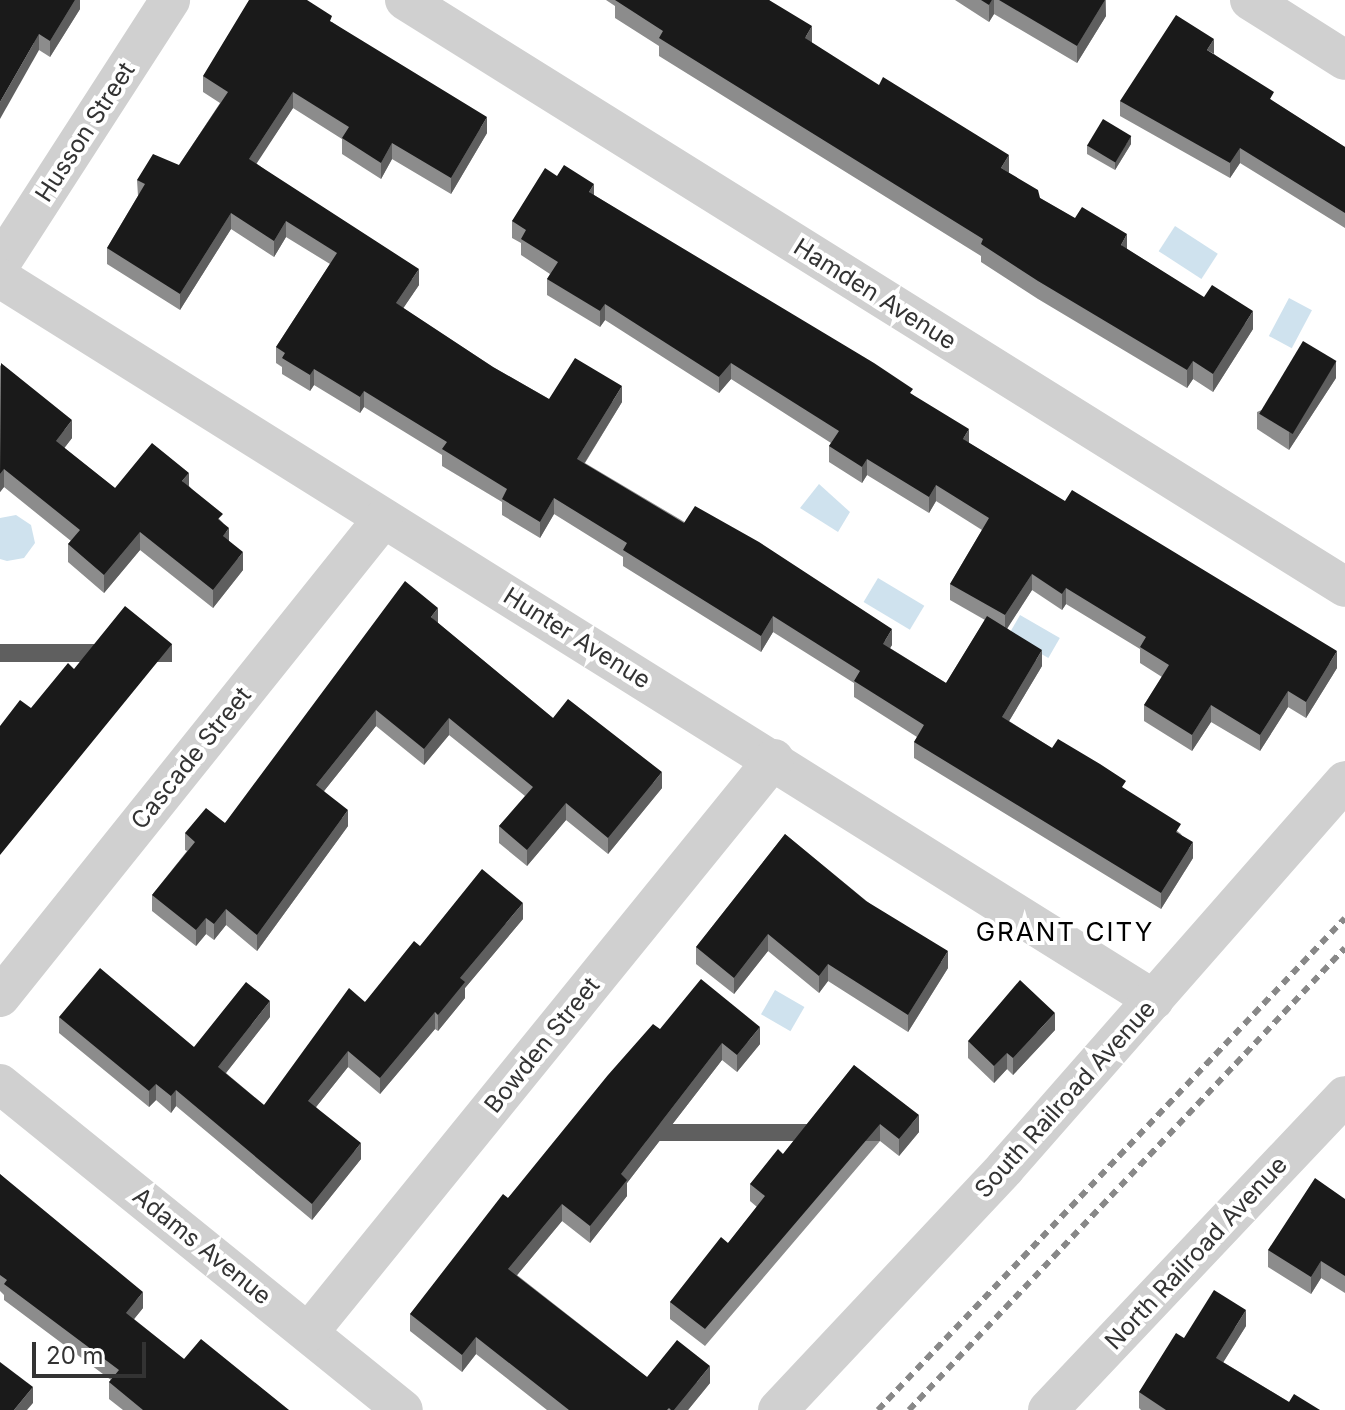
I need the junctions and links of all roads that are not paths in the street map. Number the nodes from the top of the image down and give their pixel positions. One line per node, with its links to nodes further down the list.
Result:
1 (170, 0): 5 (street, Husson Street)
2 (405, 0): 8 (street, Hamden Avenue)
3 (1250, 0): 4 (street)
4 (1345, 60)
5 (0, 264)
6 (0, 278): 7 (street, Hunter Avenue)
7 (383, 519): 9 (street, Hunter Avenue); 11 (street, Cascade Street)
8 (1345, 587)
9 (774, 759): 12 (street, Hunter Avenue); 15 (street, Bowden Street)
10 (1345, 781): 12 (street, South Railroad Avenue)
11 (0, 997)
12 (1154, 1000): 17 (street, South Railroad Avenue)
13 (0, 1084): 15 (street, Adams Avenue)
14 (1340, 1109): 18 (street, North Railroad Avenue)
15 (309, 1332): 16 (street, Adams Avenue)
16 (403, 1410)
17 (778, 1410)
18 (1048, 1410)

